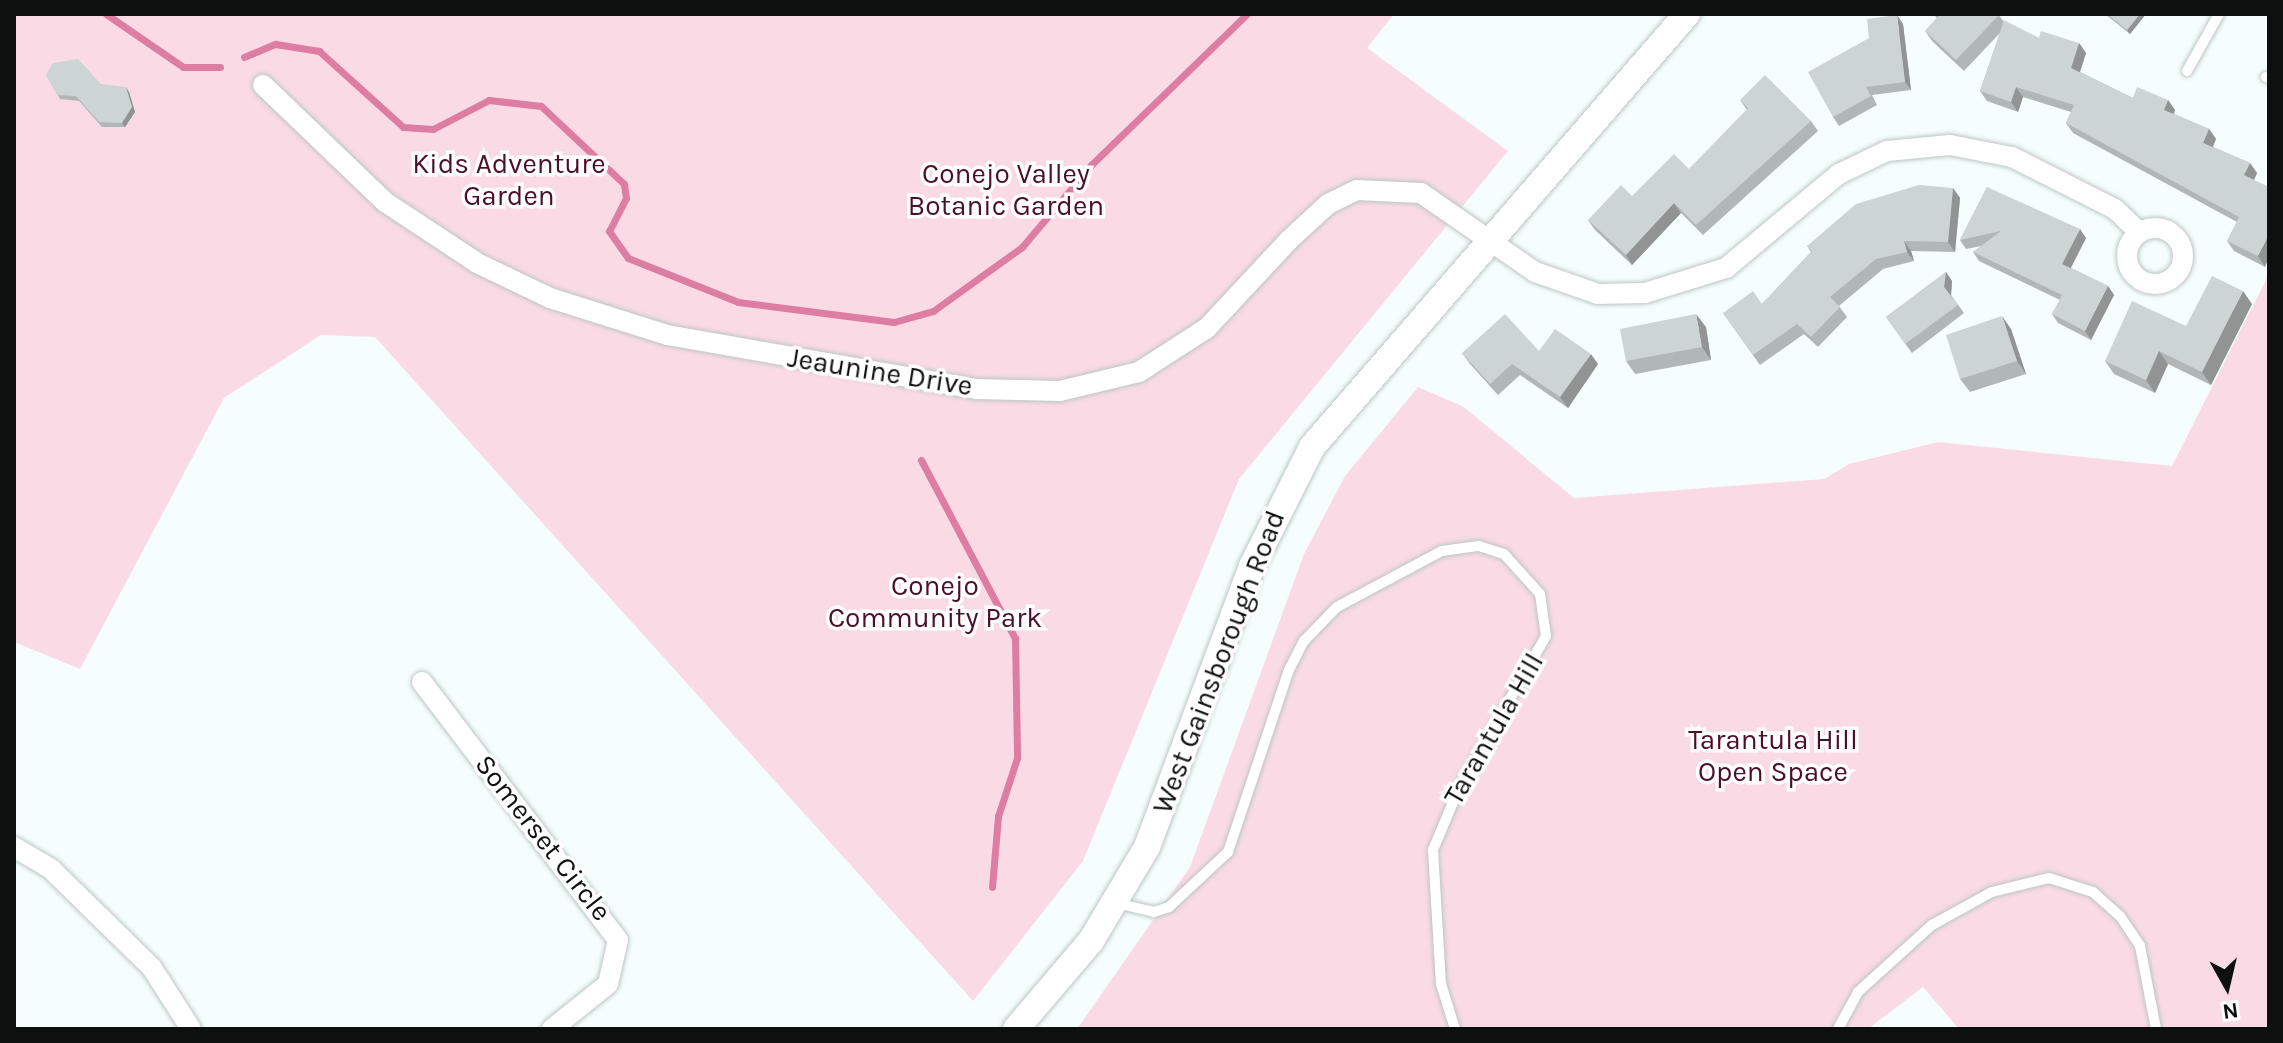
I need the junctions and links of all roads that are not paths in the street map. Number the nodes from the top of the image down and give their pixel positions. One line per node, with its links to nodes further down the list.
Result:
1 (1687, 14): 6 (street, West Gainsborough Road)
2 (2219, 14): 3 (lane)
3 (2187, 71)
4 (263, 85): 6 (street, Jeaunine Drive)
5 (2139, 232): 6 (street, Jeaunine Drive)
6 (1491, 241): 9 (street, West Gainsborough Road)
7 (422, 682): 11 (street, Somerset Circle)
8 (14, 847): 10 (street)
9 (1116, 903): 12 (street, West Gainsborough Road); 13 (lane, Tarantula Hill)
10 (191, 1029)
11 (552, 1029)
12 (1016, 1029)
13 (1455, 1029)
14 (1838, 1029): 15 (lane)
15 (2156, 1029)

